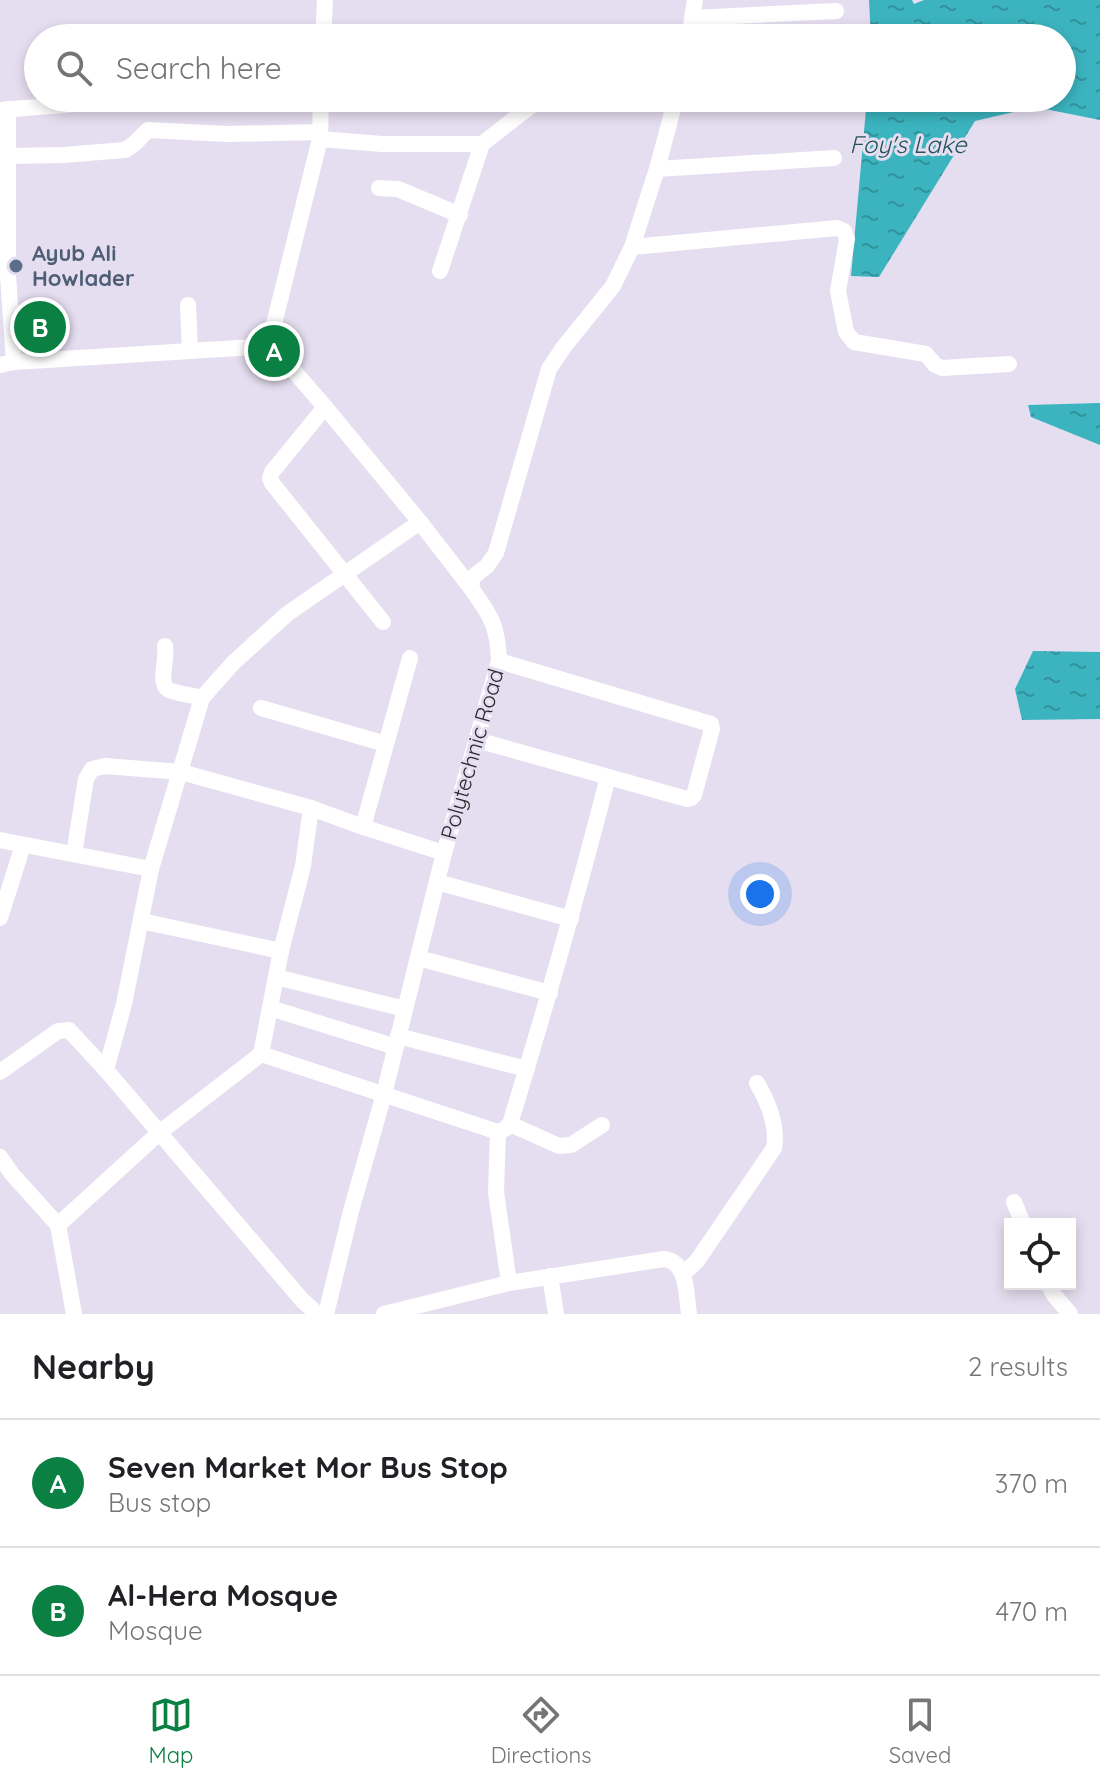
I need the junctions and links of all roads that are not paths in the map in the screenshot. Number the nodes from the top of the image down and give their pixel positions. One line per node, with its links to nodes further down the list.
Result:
1 (325, 0): 5 (street)
2 (695, 0): 4 (street)
3 (836, 11): 4 (street)
4 (692, 18): 6 (street)
5 (324, 24)
6 (691, 24)
7 (24, 108): 8 (street)
8 (4, 110): 14 (street)
9 (321, 112): 12 (street)
10 (523, 112): 13 (street)
11 (672, 112): 16 (street)
12 (320, 135): 13 (street); 14 (street); 22 (street)
13 (482, 144): 18 (street)
14 (8, 156): 24 (street)
15 (834, 158): 16 (street)
16 (657, 169): 19 (street)
17 (379, 188): 18 (street)
18 (460, 215): 20 (street)
19 (632, 247): 25 (street); 29 (street)
20 (440, 271)
21 (188, 305): 23 (street)
22 (268, 348): 23 (street); 26 (street, Polytechnic Road)
23 (190, 351): 24 (street)
24 (7, 363)
25 (1009, 364)
26 (325, 407): 27 (street, Polytechnic Road); 28 (street)
27 (420, 522): 28 (street); 29 (street, Polytechnic Road)
28 (344, 574): 30 (street); 34 (street)
29 (471, 588): 33 (street, Polytechnic Road)
30 (383, 622)
31 (165, 646): 34 (street)
32 (410, 658): 37 (street)
33 (499, 661): 36 (street, Polytechnic Road); 39 (street)
34 (202, 698): 38 (street)
35 (261, 708): 37 (street)
36 (477, 740): 39 (street); 44 (street, Polytechnic Road)
37 (386, 744): 41 (street)
38 (181, 772): 40 (street); 45 (street); 46 (street)
39 (608, 777): 49 (street)
40 (311, 808): 41 (street); 51 (street)
41 (363, 827): 44 (street)
42 (0, 840): 43 (street)
43 (23, 845): 45 (street); 48 (street)
44 (444, 853): 47 (street, Polytechnic Road)
45 (74, 854): 46 (street)
46 (151, 869): 50 (street)
47 (437, 882): 49 (street); 52 (street, Polytechnic Road)
48 (0, 918)
49 (571, 919): 54 (street)
50 (141, 921): 51 (street); 60 (street)
51 (281, 951): 53 (street)
52 (418, 958): 54 (street); 56 (street, Polytechnic Road)
53 (276, 977): 55 (street); 56 (street)
54 (550, 993): 59 (street)
55 (270, 1008): 57 (street); 58 (street)
56 (405, 1009): 57 (street, Polytechnic Road)
57 (397, 1042): 59 (street); 63 (street, Polytechnic Road)
58 (261, 1054): 63 (street); 66 (street)
59 (527, 1069): 65 (street)
60 (106, 1070): 61 (street); 66 (street)
61 (0, 1072)
62 (757, 1083): 71 (street)
63 (384, 1094): 65 (street); 75 (street, Polytechnic Road)
64 (602, 1125): 65 (street)
65 (504, 1128): 73 (street)
66 (159, 1133): 70 (street); 75 (street)
67 (0, 1157): 70 (street)
68 (1014, 1202): 69 (street)
69 (1021, 1218)
70 (58, 1225): 76 (street)
71 (683, 1274): 72 (street); 79 (street)
72 (550, 1276): 73 (street); 78 (street)
73 (509, 1283): 77 (street)
74 (1051, 1290): 80 (street)
75 (321, 1312)
76 (74, 1314)
77 (384, 1314)
78 (556, 1314)
79 (689, 1314)
80 (1070, 1314)

